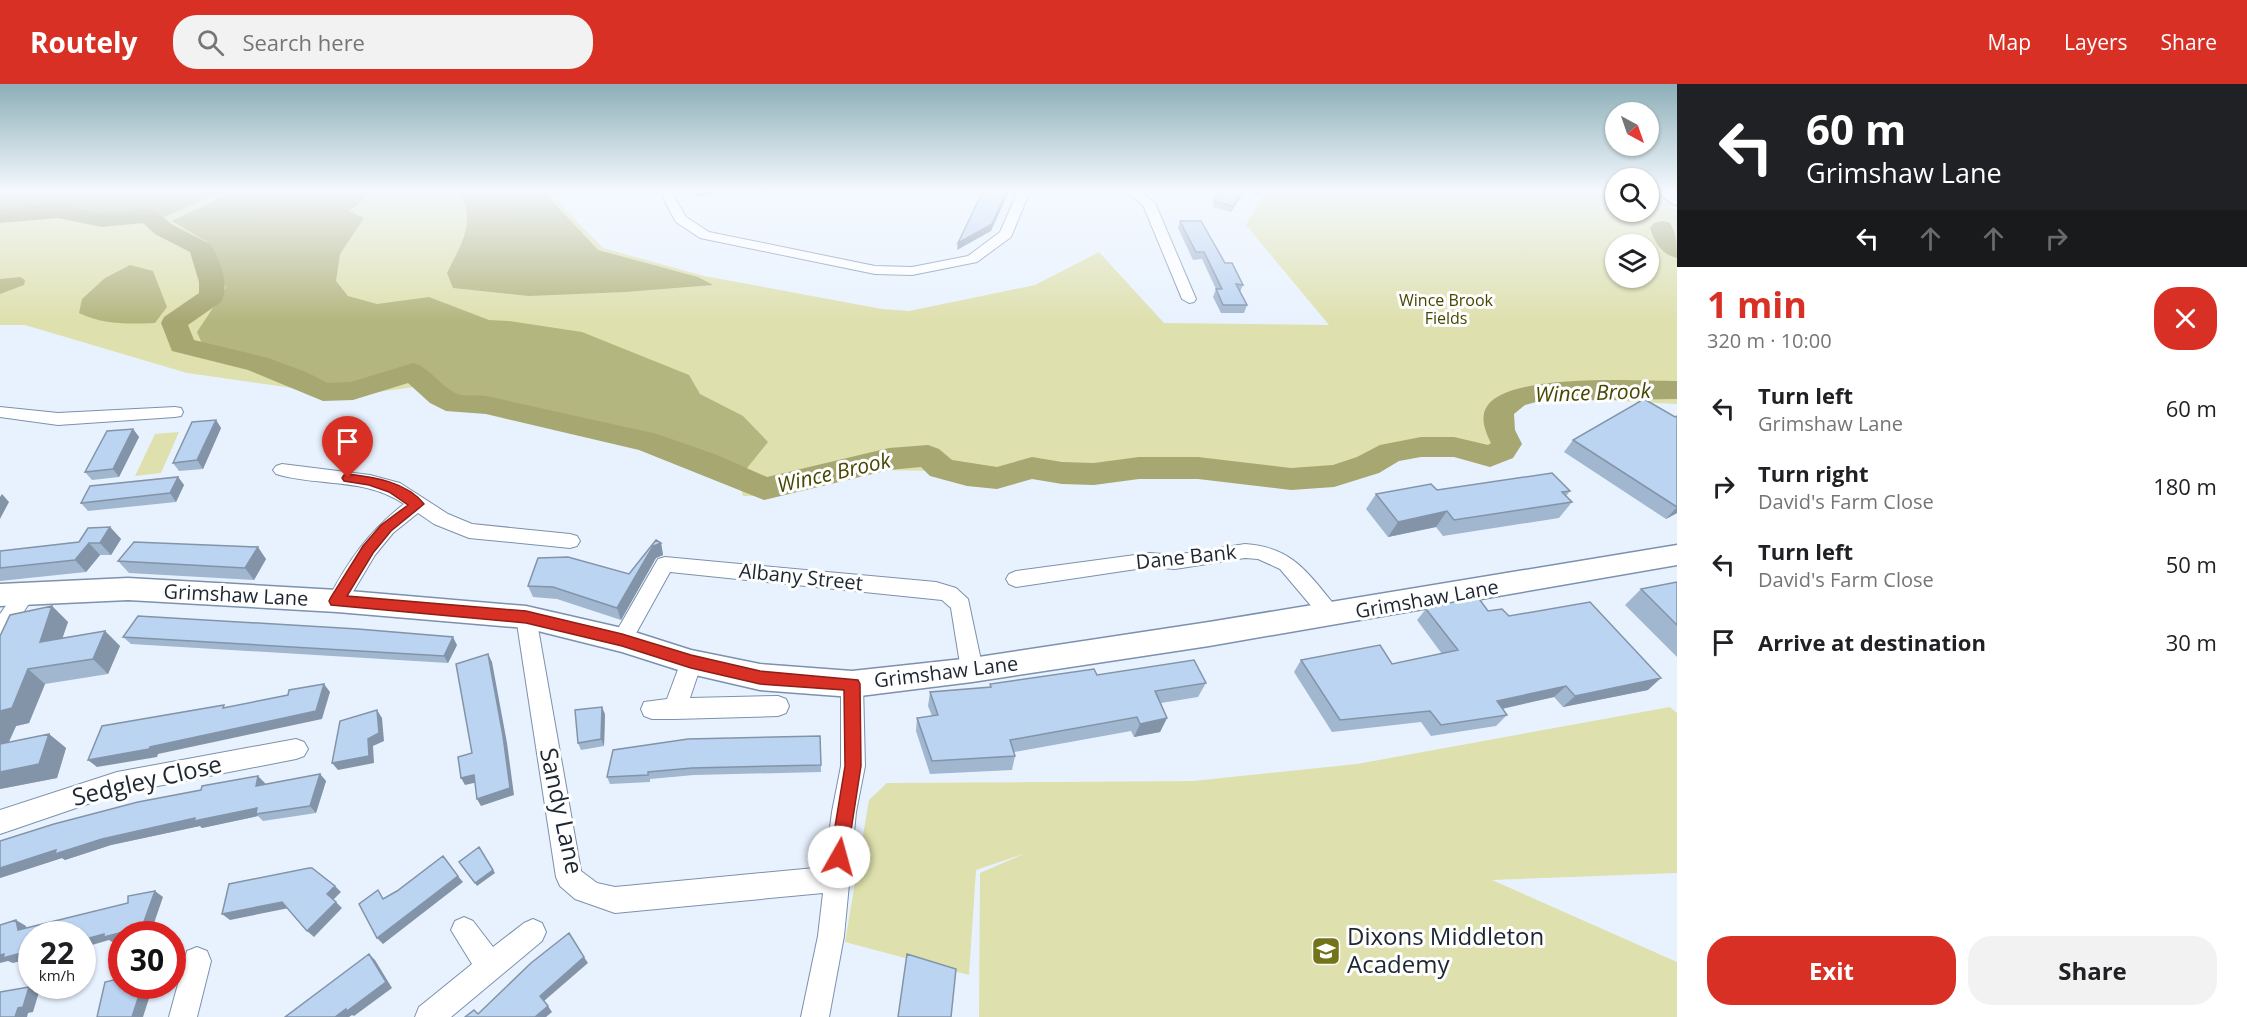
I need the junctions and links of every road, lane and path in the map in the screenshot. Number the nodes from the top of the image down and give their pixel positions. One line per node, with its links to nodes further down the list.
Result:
1 (704, 235): 2 (street)
2 (1005, 235)
3 (1162, 235): 4 (street)
4 (1189, 299)
5 (0, 412): 6 (street)
6 (175, 412)
7 (282, 470): 8 (street)
8 (417, 504): 9 (street); 13 (street)
9 (570, 541)
10 (1677, 555): 14 (main road, Grimshaw Lane)
11 (1016, 579): 14 (street, Dane Bank)
12 (13, 594): 13 (main road, Grimshaw Lane); 16 (street)
13 (336, 601): 15 (main road, Grimshaw Lane)
14 (1331, 615): 19 (main road, Grimshaw Lane)
15 (526, 617): 17 (main road, Grimshaw Lane); 26 (street, Sandy Lane)
16 (0, 631)
17 (622, 640): 18 (main road, Grimshaw Lane); 19 (street, Albany Street)
18 (691, 662): 20 (main road, Grimshaw Lane); 23 (street)
19 (972, 670): 20 (main road, Grimshaw Lane)
20 (852, 684): 26 (street)
21 (778, 706): 23 (street)
22 (652, 709): 23 (street)
23 (675, 709)
24 (296, 749): 25 (street, Sedgley Close)
25 (0, 822)
26 (837, 879): 33 (street)
27 (464, 930): 30 (street)
28 (533, 932): 30 (street)
29 (197, 961): 31 (street)
30 (491, 966): 32 (street)
31 (183, 1017)
32 (429, 1017)
33 (815, 1017)

